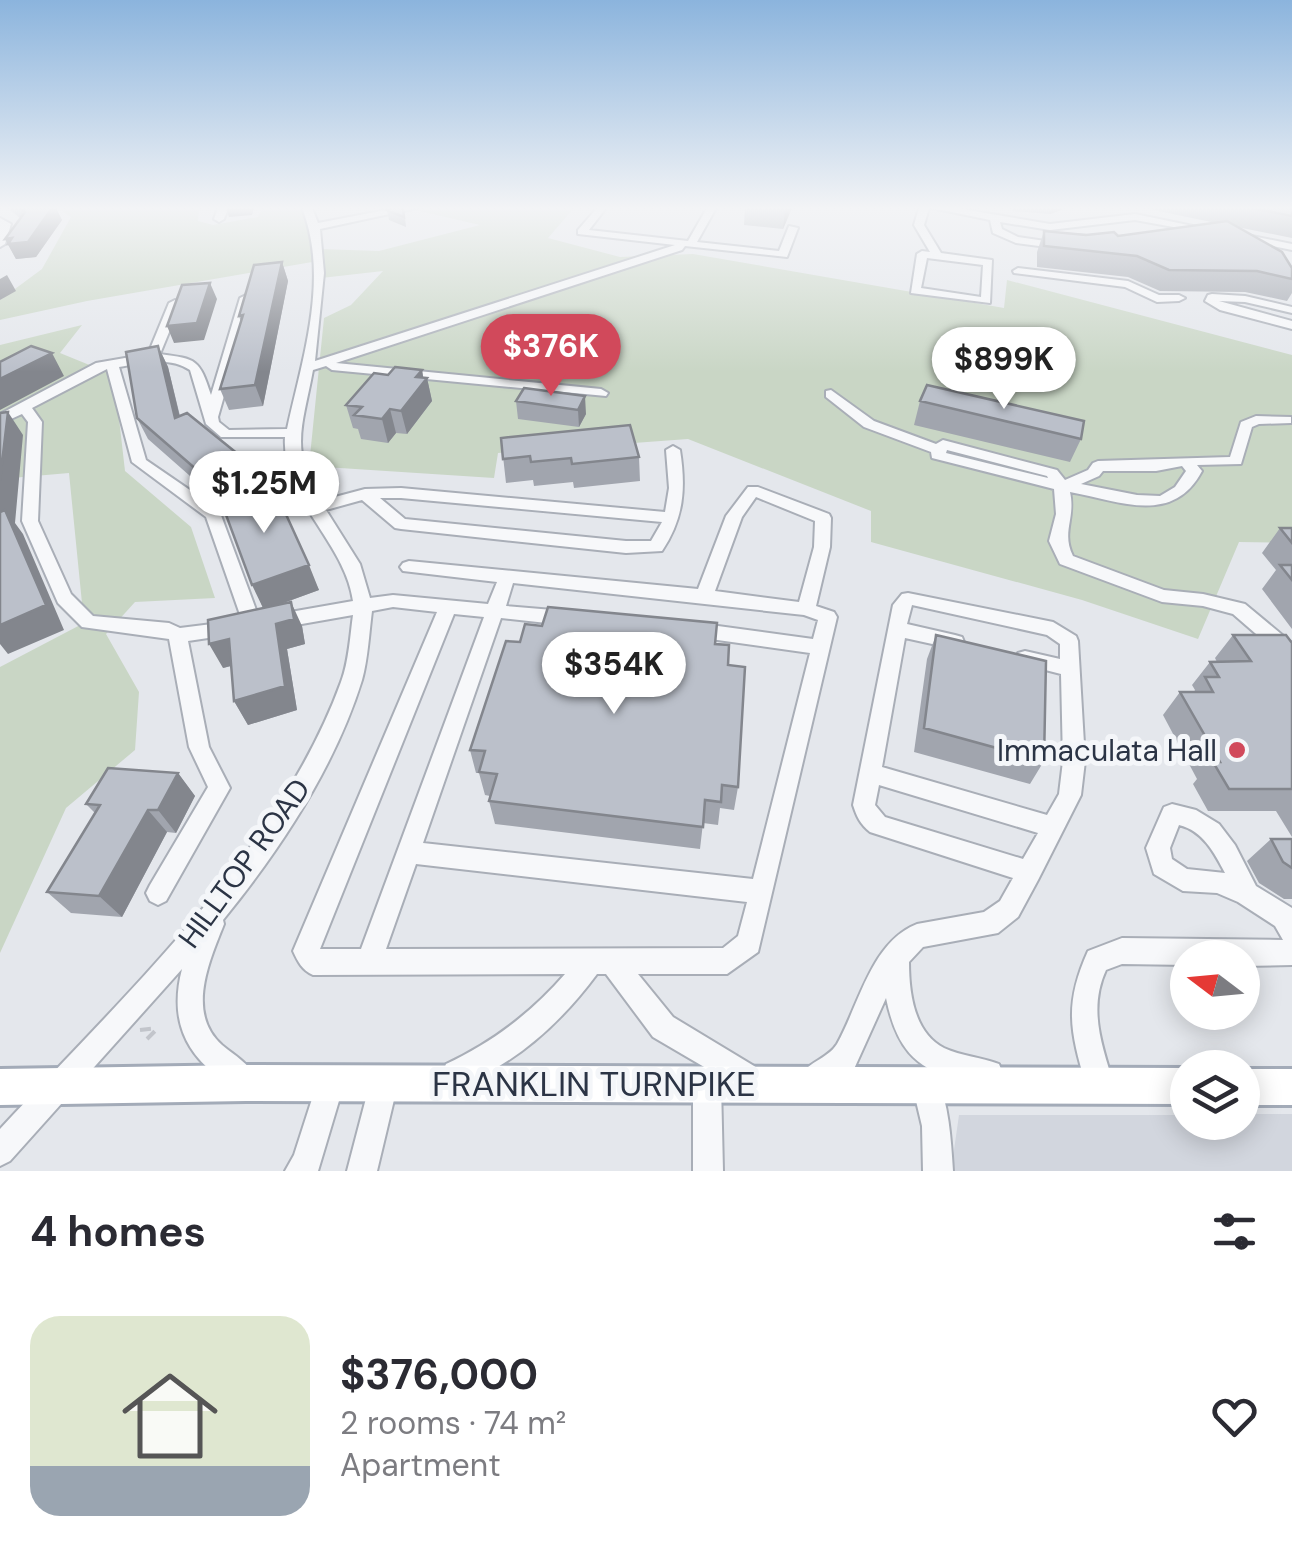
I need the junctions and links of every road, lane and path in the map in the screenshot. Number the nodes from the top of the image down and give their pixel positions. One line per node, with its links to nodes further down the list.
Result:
1 (318, 263): 16 (street, HILLTOP ROAD)
2 (633, 263): 16 (street)
3 (920, 263): 6 (street)
4 (988, 263): 6 (street)
5 (1017, 263): 7 (street)
6 (988, 268): 7 (street)
7 (1018, 271): 9 (street)
8 (251, 279): 15 (street)
9 (1193, 298): 11 (street); 12 (street)
10 (175, 303): 13 (street)
11 (1292, 310)
12 (1292, 324)
13 (153, 357): 14 (street); 17 (street)
14 (112, 363): 20 (street); 39 (street)
15 (226, 364): 17 (street); 21 (street)
16 (306, 368): 18 (street); 24 (street, HILLTOP ROAD)
17 (196, 369): 21 (street)
18 (601, 393)
19 (831, 394): 27 (street)
20 (24, 407): 22 (street); 42 (street)
21 (211, 417): 24 (street)
22 (0, 420)
23 (1286, 420): 26 (street)
24 (293, 433): 29 (street, HILLTOP ROAD)
25 (673, 450): 30 (street)
26 (1186, 461): 27 (street); 27 (street)
27 (1063, 486): 45 (street)
28 (365, 494): 29 (street); 30 (street); 30 (street)
29 (318, 507): 34 (street, HILLTOP ROAD)
30 (672, 518)
31 (410, 567): 32 (street)
32 (507, 577): 33 (street); 37 (street)
33 (704, 596): 36 (street); 36 (street)
34 (363, 606): 35 (street); 39 (street); 55 (street, HILLTOP ROAD)
35 (448, 607): 37 (street); 60 (street)
36 (806, 608): 44 (street)
37 (495, 612): 38 (street); 50 (street)
38 (590, 621)
39 (253, 626): 42 (street)
40 (684, 629): 44 (street)
41 (897, 629): 43 (street); 47 (street); 48 (street)
42 (178, 634): 52 (street)
43 (974, 646)
44 (821, 647): 53 (street)
45 (1292, 654)
46 (1012, 656): 47 (street)
47 (1070, 669): 49 (street)
48 (870, 773): 49 (street); 51 (street)
49 (1053, 827): 51 (street)
50 (408, 852): 53 (street); 60 (street)
51 (1030, 872): 58 (street)
52 (158, 892)
53 (761, 892): 59 (street)
54 (1247, 894): 56 (street)
55 (221, 902): 63 (street); 65 (street, HILLTOP ROAD)
56 (1292, 932)
57 (1292, 949): 73 (street)
58 (896, 957): 70 (street); 72 (street)
59 (602, 961): 60 (street); 67 (street); 69 (street)
60 (369, 962)
61 (138, 1030): 62 (path)
62 (147, 1039)
63 (246, 1083): 65 (main road, FRANKLIN TURNPIKE); 66 (main road, FRANKLIN TURNPIKE)
64 (384, 1083): 66 (main road, FRANKLIN TURNPIKE); 67 (main road, FRANKLIN TURNPIKE); 80 (street)
65 (58, 1084): 76 (main road, FRANKLIN TURNPIKE); 78 (street, HILLTOP ROAD)
66 (330, 1084): 79 (street)
67 (433, 1084): 68 (main road, FRANKLIN TURNPIKE)
68 (707, 1084): 69 (main road, FRANKLIN TURNPIKE); 81 (street)
69 (758, 1084): 70 (main road, FRANKLIN TURNPIKE)
70 (808, 1084): 71 (main road, FRANKLIN TURNPIKE)
71 (926, 1084): 72 (main road, FRANKLIN TURNPIKE); 82 (street)
72 (1024, 1084): 73 (main road, FRANKLIN TURNPIKE)
73 (1100, 1085): 74 (main road, FRANKLIN TURNPIKE)
74 (1170, 1086)
75 (1260, 1086): 77 (main road)
76 (0, 1087)
77 (1292, 1087)
78 (0, 1151)
79 (300, 1171)
80 (362, 1171)
81 (708, 1171)
82 (938, 1171)

